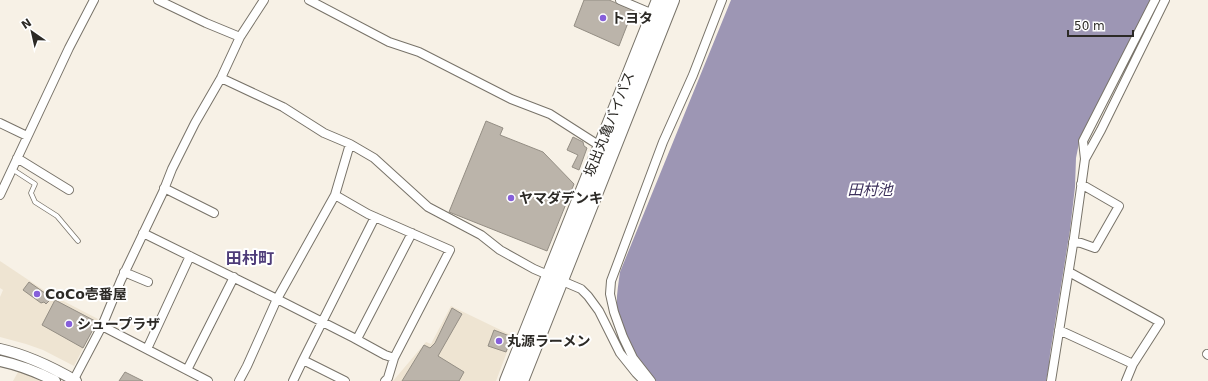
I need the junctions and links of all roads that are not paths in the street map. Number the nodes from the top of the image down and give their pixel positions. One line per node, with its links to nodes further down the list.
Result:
1 (94, 0): 15 (street)
2 (158, 0): 12 (street)
3 (264, 0): 12 (street)
4 (309, 0): 17 (street)
5 (620, 0): 11 (street)
6 (659, 0): 11 (highway, 坂出丸亀バイパス)
7 (672, 0): 38 (highway, 坂出丸亀バイパス)
8 (722, 0): 62 (street)
9 (1155, 0): 19 (street)
10 (1165, 0): 19 (street)
11 (653, 14): 17 (highway, 坂出丸亀バイパス)
12 (240, 37): 13 (street)
13 (221, 78): 16 (street); 24 (street)
14 (0, 123): 15 (street)
15 (27, 136): 18 (street)
16 (350, 144): 26 (street); 38 (street)
17 (600, 146): 38 (highway, 坂出丸亀バイパス)
18 (17, 158): 20 (street); 22 (street)
19 (1085, 159): 23 (street)
20 (12, 169): 27 (street); 32 (lane)
21 (58, 173): 22 (street)
22 (54, 181): 25 (street)
23 (1082, 184): 33 (street); 33 (street)
24 (164, 188): 28 (street); 30 (street)
25 (69, 190)
26 (335, 194): 29 (street); 40 (street)
27 (0, 196)
28 (214, 213)
29 (375, 217): 31 (street); 41 (street)
30 (143, 233): 34 (street); 35 (street)
31 (412, 233): 44 (street); 47 (street)
32 (78, 241)
33 (1074, 242): 36 (street)
34 (190, 256): 37 (street); 46 (street)
35 (124, 272): 39 (street); 42 (street)
36 (1069, 272): 43 (street); 50 (street)
37 (234, 277): 40 (street); 51 (street)
38 (555, 278): 59 (highway, 坂出丸亀バイパス); 60 (highway, 坂出丸亀バイパス); 61 (street)
39 (148, 282)
40 (277, 299): 41 (street); 55 (street)
41 (322, 322): 44 (street); 48 (street)
42 (102, 326): 46 (street); 53 (street)
43 (1059, 330): 50 (street); 63 (street)
44 (357, 339): 47 (street)
45 (0, 349): 53 (street)
46 (147, 349): 51 (street)
47 (394, 358): 58 (street)
48 (304, 360): 56 (street); 57 (street)
49 (0, 361): 52 (street)
50 (1133, 364): 64 (street)
51 (188, 370): 54 (street)
52 (55, 381)
53 (74, 381)
54 (208, 381)
55 (239, 381)
56 (293, 381)
57 (345, 381)
58 (385, 381)
59 (507, 381)
60 (521, 381)
61 (644, 381)
62 (651, 381)
63 (1051, 381)
64 (1126, 381)

